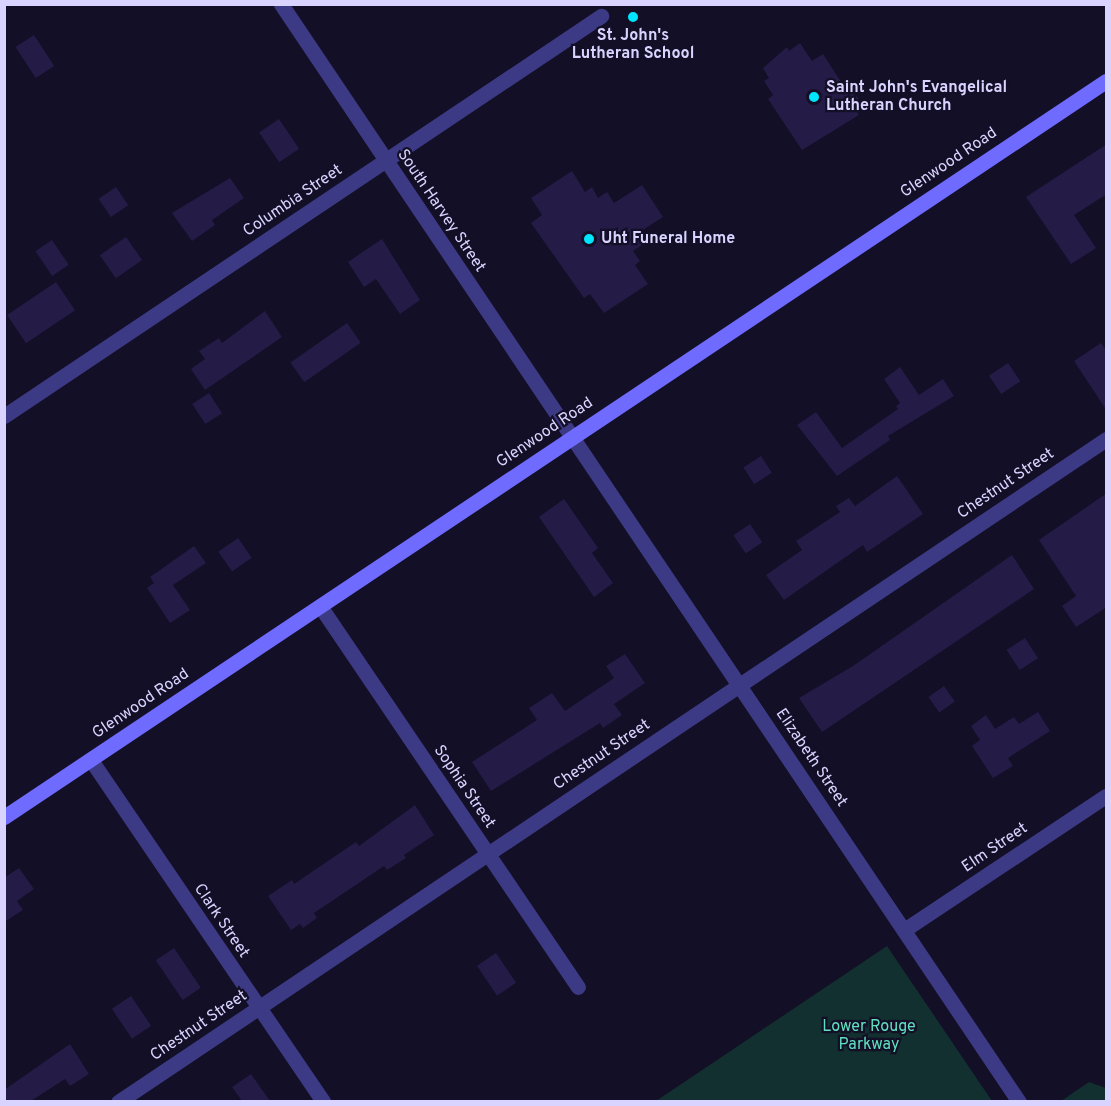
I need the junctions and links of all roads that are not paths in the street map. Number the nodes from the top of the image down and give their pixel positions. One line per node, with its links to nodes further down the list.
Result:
1 (281, 4): 4 (street, South Harvey Street)
2 (601, 16): 4 (street, Columbia Street)
3 (1107, 81): 6 (street, Glenwood Road)
4 (385, 160): 5 (street, Columbia Street); 6 (street, South Harvey Street)
5 (4, 416)
6 (570, 437): 8 (street, Glenwood Road); 9 (street, Elizabeth Street)
7 (1107, 439): 9 (street, Chestnut Street)
8 (320, 606): 10 (street, Glenwood Road); 13 (street, Sophia Street)
9 (739, 684): 13 (street, Chestnut Street); 14 (street, Elizabeth Street)
10 (91, 760): 12 (street, Glenwood Road); 16 (street, Clark Street)
11 (1107, 796): 14 (street, Elm Street)
12 (4, 818)
13 (488, 854): 15 (street, Sophia Street); 16 (street, Chestnut Street)
14 (904, 930): 19 (street, Elizabeth Street)
15 (578, 987)
16 (258, 1007): 17 (street, Chestnut Street); 18 (street, Clark Street)
17 (118, 1101)
18 (323, 1101)
19 (1019, 1101)

